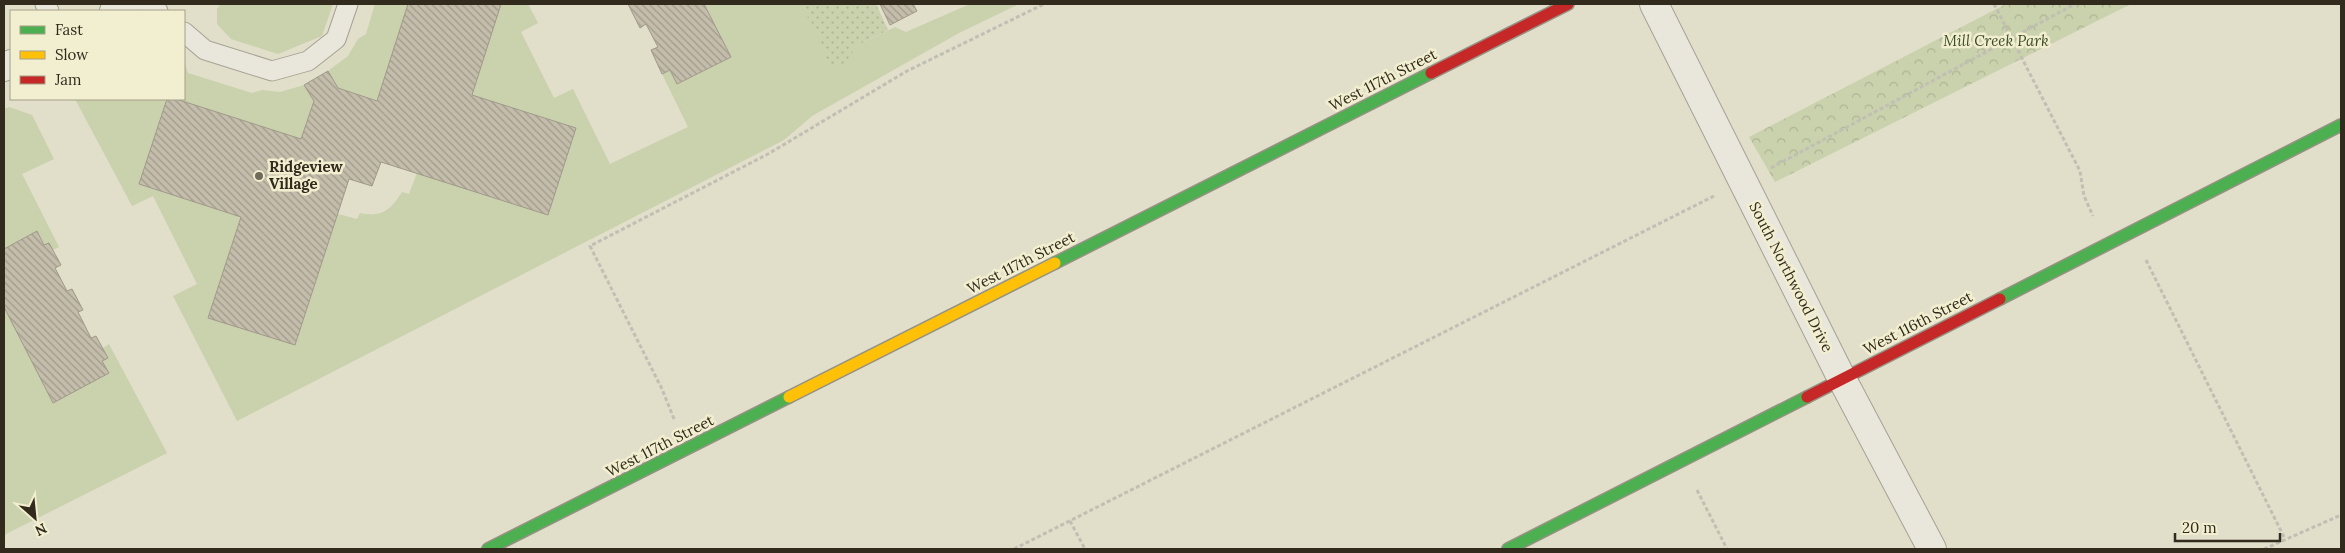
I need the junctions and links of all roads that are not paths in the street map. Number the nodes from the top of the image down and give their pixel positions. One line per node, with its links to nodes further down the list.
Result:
1 (129, 4): 5 (street)
2 (348, 4): 6 (lane)
3 (1568, 4): 11 (street, West 117th Street)
4 (1654, 4): 10 (street, South Northwood Drive)
5 (116, 10)
6 (185, 33)
7 (4, 49): 8 (lane)
8 (10, 62)
9 (2341, 125): 10 (street, West 116th Street)
10 (1842, 379): 12 (street, West 116th Street); 13 (street, South Northwood Drive)
11 (488, 549)
12 (1508, 549)
13 (1932, 549)

